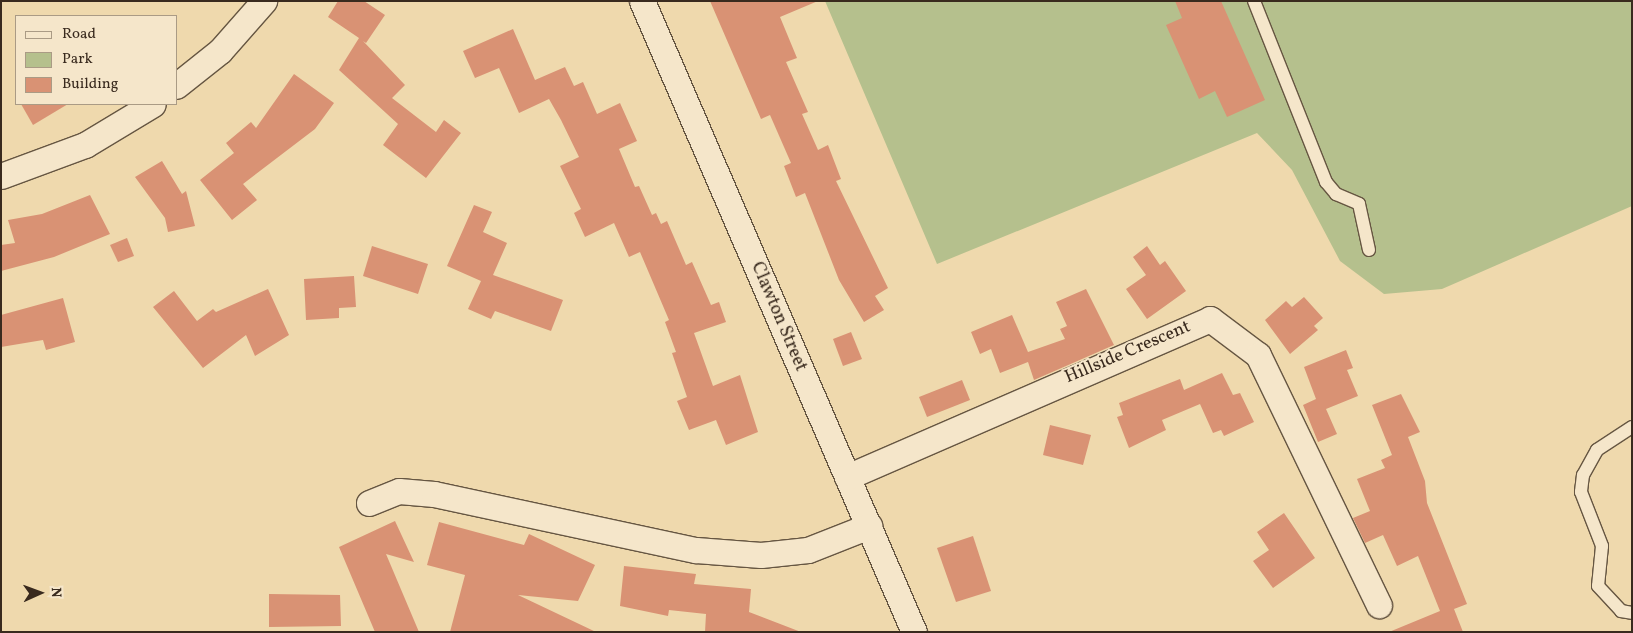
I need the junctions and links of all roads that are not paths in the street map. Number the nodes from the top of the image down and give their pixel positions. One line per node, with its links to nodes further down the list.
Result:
1 (264, 1): 4 (street)
2 (642, 1): 9 (street, Clawton Street)
3 (1254, 1): 7 (lane)
4 (178, 84)
5 (151, 105): 6 (street)
6 (1, 176)
7 (1369, 250)
8 (1632, 427): 13 (lane)
9 (847, 477): 11 (street, Clawton Street); 12 (street, Hillside Crescent)
10 (369, 503): 11 (street)
11 (869, 526): 14 (street, Clawton Street)
12 (1379, 605)
13 (1632, 613)
14 (914, 632)

